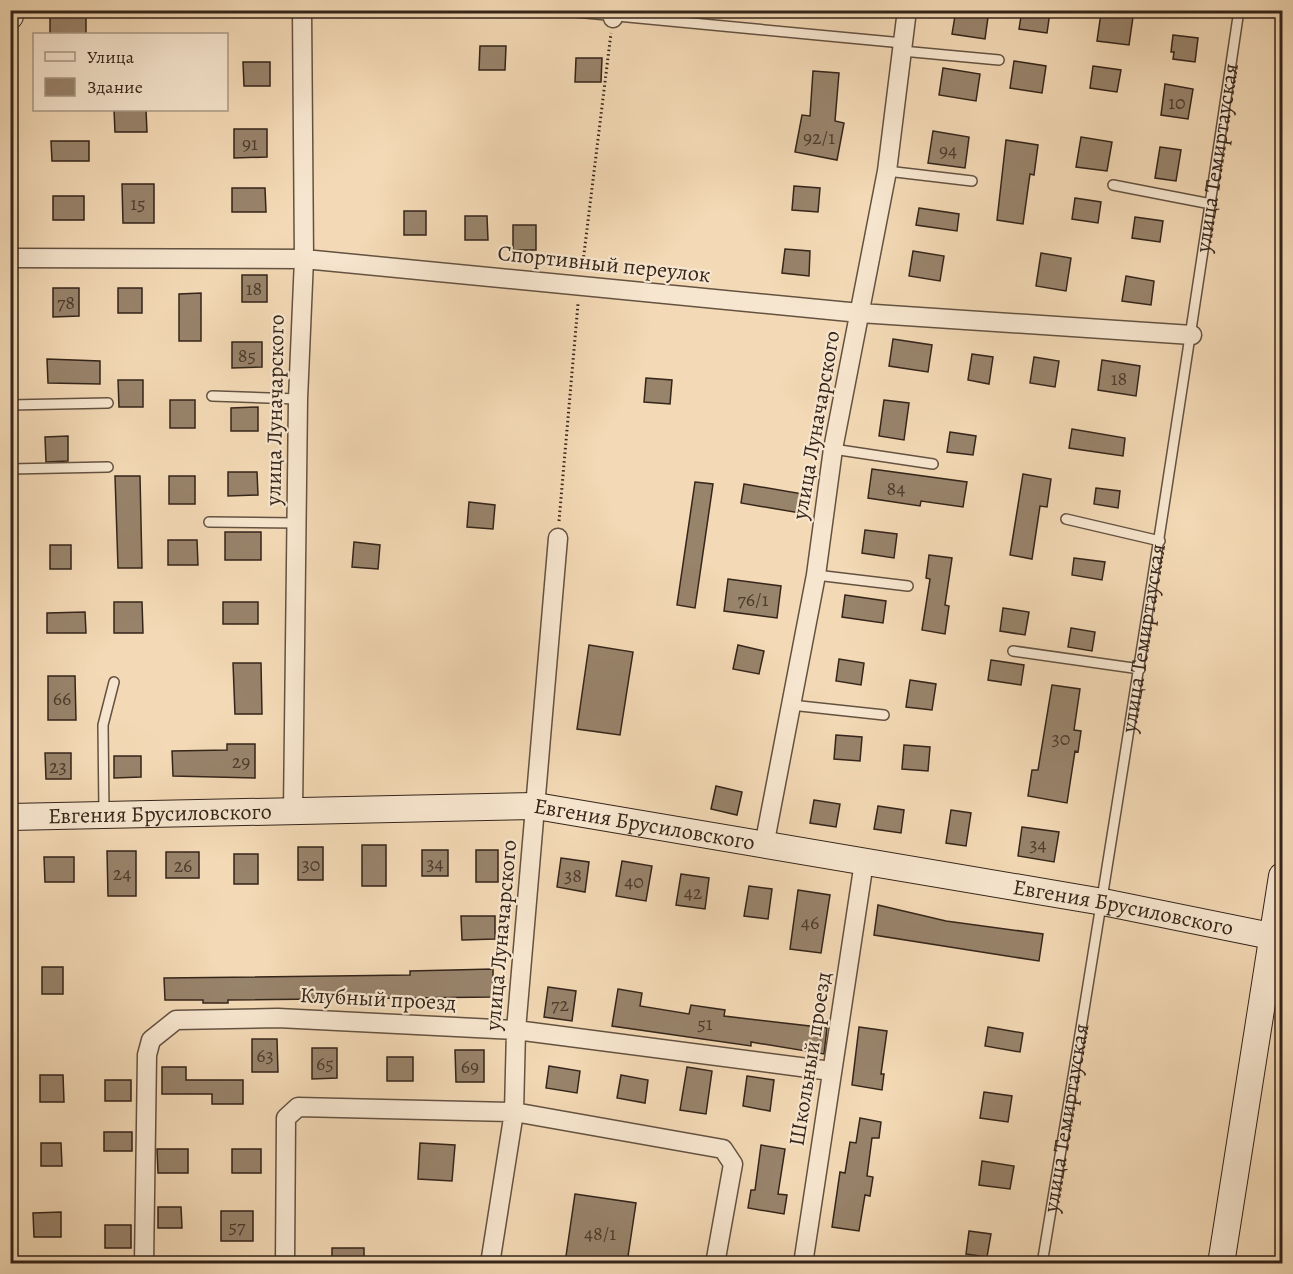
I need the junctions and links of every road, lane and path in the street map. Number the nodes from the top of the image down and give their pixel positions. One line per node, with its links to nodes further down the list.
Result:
1 (10, 10): 7 (street)
2 (302, 10): 15 (street, улица Луначарского)
3 (554, 10): 6 (lane)
4 (907, 10): 8 (street, улица Луначарского)
5 (1239, 10): 13 (lane, улица Темиртауская)
6 (613, 14): 8 (lane)
7 (10, 16)
8 (902, 47): 9 (lane); 10 (street, улица Луначарского)
9 (999, 60)
10 (887, 171): 11 (lane); 16 (street, улица Луначарского)
11 (972, 181)
12 (1113, 184): 13 (lane)
13 (1211, 204): 17 (lane, улица Темиртауская)
14 (10, 258): 15 (street, Спортивный переулок)
15 (303, 259): 16 (street, Спортивный переулок); 19 (street, улица Луначарского)
16 (860, 314): 17 (street, Спортивный переулок); 22 (street, улица Луначарского)
17 (1192, 335): 30 (lane, улица Темиртауская)
18 (212, 396): 19 (lane)
19 (297, 399): 28 (street, улица Луначарского)
20 (108, 403): 21 (lane)
21 (10, 405)
22 (833, 449): 23 (lane); 31 (street, улица Луначарского)
23 (933, 464)
24 (108, 467): 25 (lane)
25 (10, 469)
26 (1066, 519): 30 (lane)
27 (208, 522): 28 (lane)
28 (296, 524): 39 (street, улица Луначарского)
29 (558, 538): 38 (street, улица Луначарского)
30 (1160, 541): 34 (lane, улица Темиртауская)
31 (816, 575): 32 (lane); 36 (street, улица Луначарского)
32 (908, 586)
33 (1013, 651): 34 (lane)
34 (1140, 669): 45 (lane, улица Темиртауская)
35 (114, 682): 40 (lane)
36 (791, 705): 37 (lane); 42 (street, улица Луначарского)
37 (884, 715)
38 (536, 806): 39 (street, Евгения Брусиловского); 42 (street, Евгения Брусиловского); 47 (street, улица Луначарского)
39 (293, 811): 40 (street, Евгения Брусиловского)
40 (104, 815): 41 (street, Евгения Брусиловского)
41 (10, 818)
42 (764, 846): 43 (street, Евгения Брусиловского)
43 (864, 862): 45 (street, Евгения Брусиловского); 48 (street, Школьный проезд)
44 (1282, 876): 46 (street)
45 (1103, 902): 46 (street, Евгения Брусиловского); 55 (lane, улица Темиртауская)
46 (1271, 936): 56 (street)
47 (516, 1030): 48 (street, Клубный проезд); 49 (street, улица Луначарского); 50 (street, Клубный проезд)
48 (831, 1071): 54 (street, Школьный проезд)
49 (514, 1112): 51 (street); 52 (street, улица Луначарского); 53 (street)
50 (144, 1263)
51 (285, 1263)
52 (490, 1263)
53 (715, 1263)
54 (803, 1263)
55 (1042, 1263)
56 (1221, 1263)

